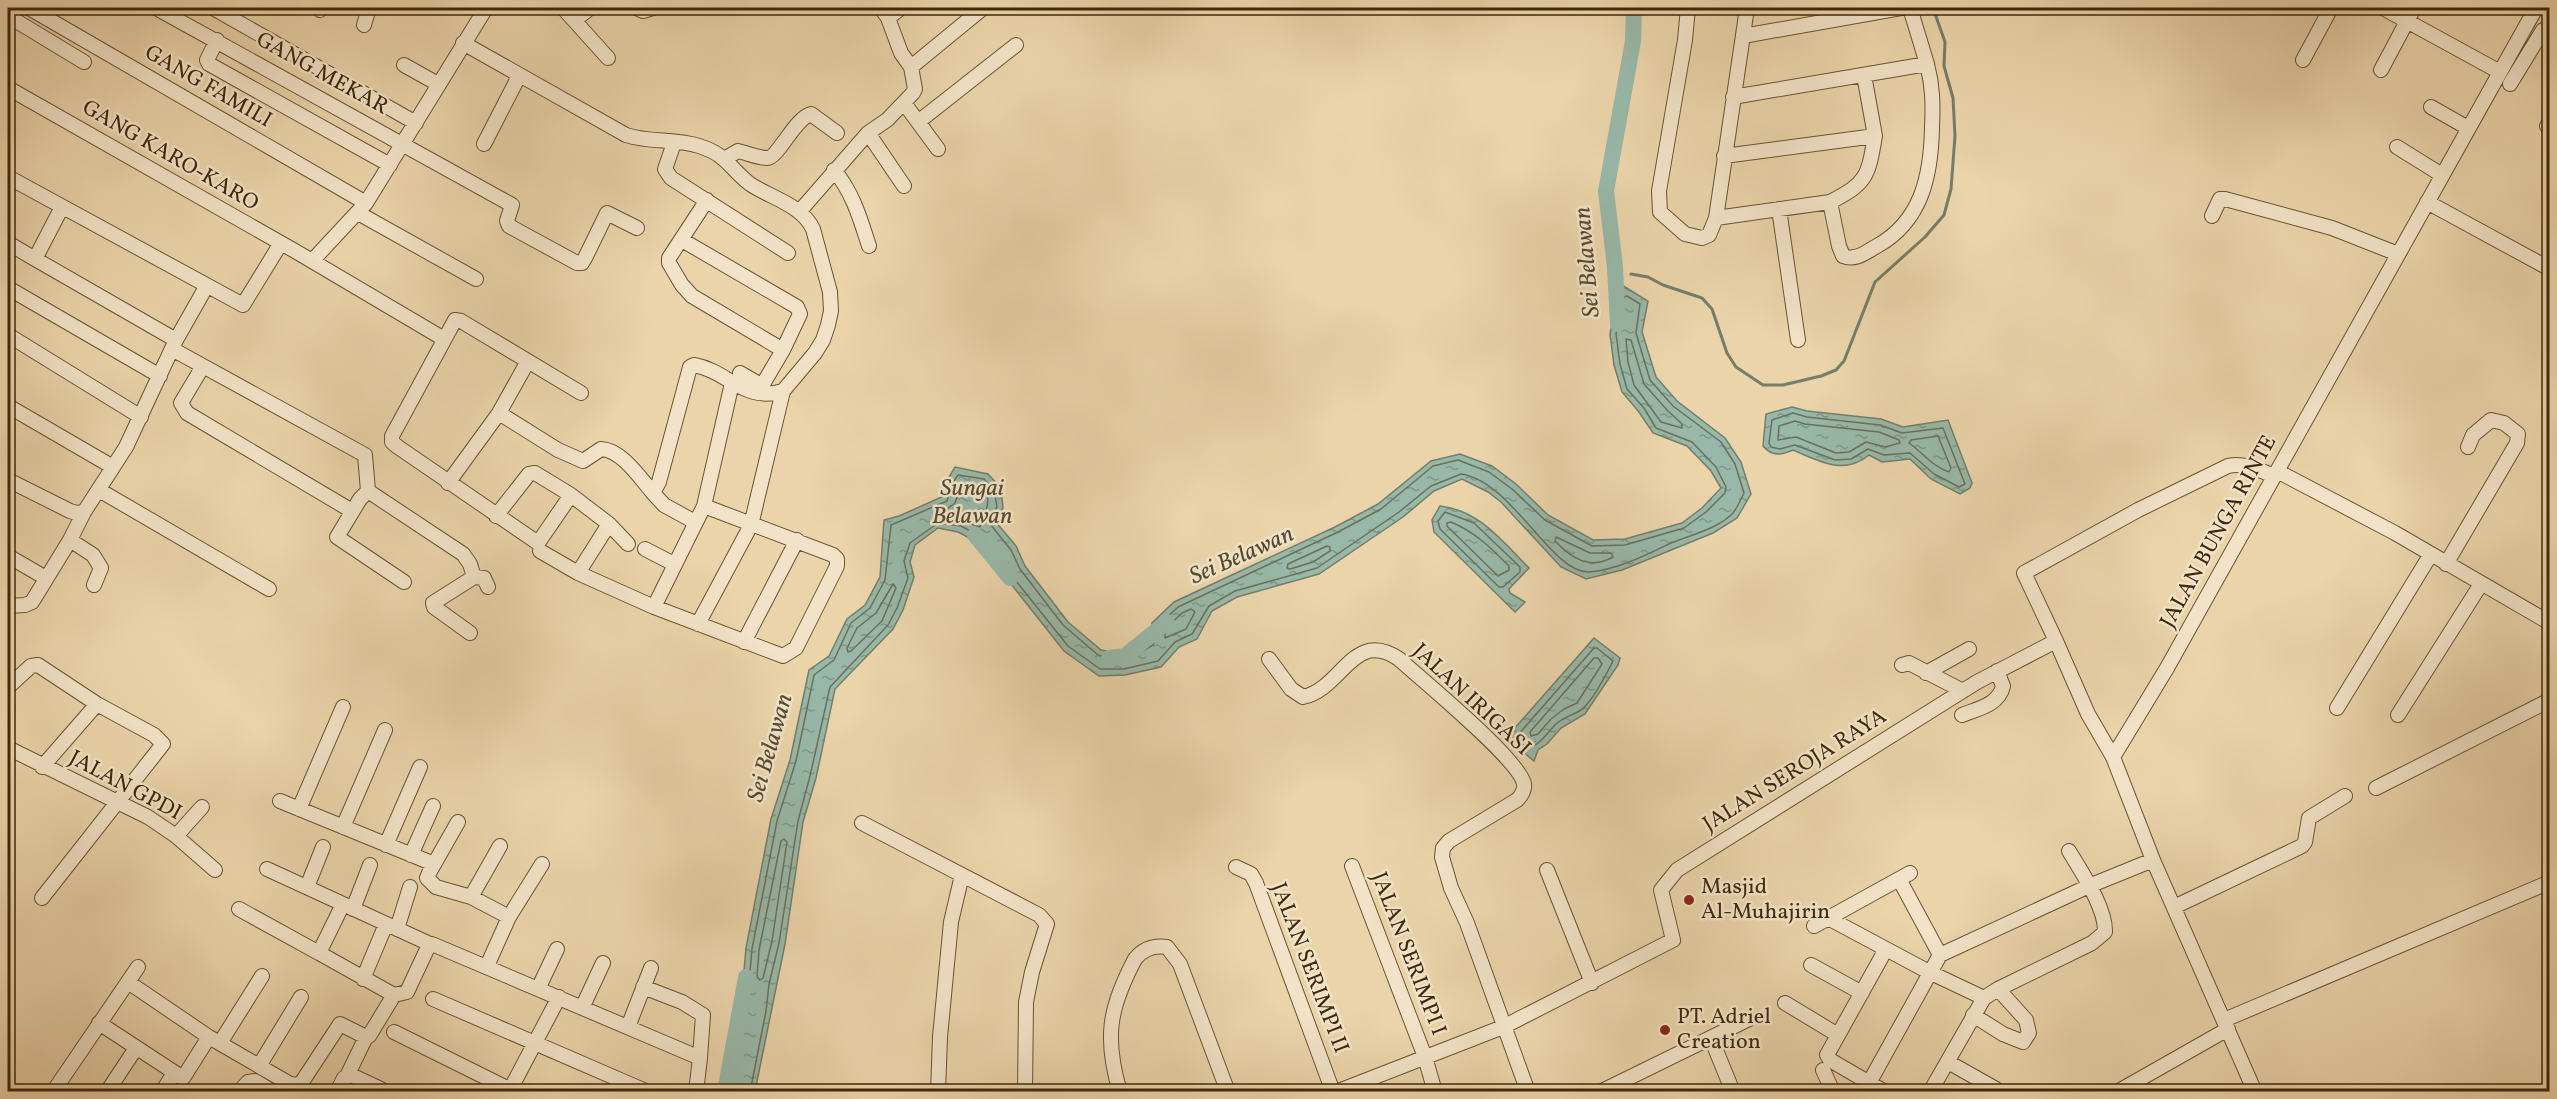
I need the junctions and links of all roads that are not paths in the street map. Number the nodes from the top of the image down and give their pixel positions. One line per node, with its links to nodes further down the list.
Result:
1 (29, 8): 68 (street, GANG FAMILI)
2 (156, 8): 27 (street, GANG MEKAR)
3 (213, 8): 47 (street)
4 (369, 8): 24 (street)
5 (486, 8): 28 (street)
6 (563, 8): 22 (street)
7 (590, 8): 22 (street)
8 (637, 8): 9 (street)
9 (653, 8)
10 (901, 8): 19 (street)
11 (983, 8): 35 (street)
12 (1688, 8): 72 (street)
13 (1747, 8): 26 (street)
14 (1901, 8): 26 (street)
15 (1910, 8): 33 (street)
16 (2331, 8): 31 (street)
17 (2383, 8): 23 (street)
18 (2414, 8): 23 (street)
19 (885, 13): 35 (street)
20 (2532, 14): 25 (street); 37 (street, JALAN BUNGA RINTE)
21 (8, 16): 32 (street)
22 (575, 20): 30 (street)
23 (2406, 20): 36 (street); 37 (street)
24 (364, 25)
25 (2546, 32): 41 (street)
26 (1743, 36): 43 (street)
27 (217, 40): 53 (street, GANG MEKAR); 59 (street)
28 (464, 43): 39 (street); 40 (street)
29 (1016, 45): 46 (street)
30 (608, 58)
31 (2303, 60)
32 (84, 62)
33 (1927, 64): 38 (street); 65 (street)
34 (404, 65): 40 (street)
35 (911, 67): 44 (street)
36 (2381, 70)
37 (2500, 72): 48 (street, JALAN BUNGA RINTE)
38 (1864, 75): 43 (street); 51 (street)
39 (519, 76): 52 (street); 54 (street)
40 (438, 84): 47 (street)
41 (2510, 84)
42 (8, 87): 76 (street, GANG KARO-KARO)
43 (1733, 97): 57 (street)
44 (904, 103): 46 (street); 50 (street)
45 (2431, 106): 48 (street)
46 (918, 122): 56 (street)
47 (416, 123): 53 (street)
48 (2468, 128): 61 (street, JALAN BUNGA RINTE)
49 (837, 133): 58 (street)
50 (868, 133): 60 (street); 63 (street)
51 (1875, 136): 57 (street); 65 (street)
52 (674, 143): 58 (street); 64 (street)
53 (403, 144): 59 (street); 73 (street, GANG MEKAR)
54 (484, 144)
55 (2397, 147): 61 (street)
56 (938, 149)
57 (1724, 156): 72 (street)
58 (726, 158): 70 (street)
59 (390, 165): 68 (street)
60 (834, 170): 70 (street); 77 (street)
61 (2442, 175): 66 (street, JALAN BUNGA RINTE)
62 (8, 177): 67 (street)
63 (904, 186)
64 (707, 200): 74 (street); 78 (street)
65 (1830, 202): 69 (street)
66 (2427, 202): 79 (street, JALAN BUNGA RINTE); 82 (street)
67 (62, 207): 80 (street); 84 (street)
68 (362, 208): 81 (street); 83 (street, GANG FAMILI)
69 (1779, 209): 72 (street); 88 (street)
70 (799, 212): 95 (street)
71 (2212, 216): 79 (street)
72 (1716, 218)
73 (637, 228)
74 (682, 240): 90 (street); 90 (street)
75 (8, 243): 80 (street)
76 (281, 243): 81 (street, GANG KARO-KARO); 84 (street)
77 (869, 246)
78 (788, 253)
79 (2398, 254): 102 (street, JALAN BUNGA RINTE)
80 (35, 259): 89 (street)
81 (312, 261): 87 (street, GANG KARO-KARO)
82 (2550, 269)
83 (476, 279)
84 (206, 287): 89 (street)
85 (8, 288): 93 (street)
86 (8, 335): 99 (street)
87 (444, 339): 91 (street); 104 (street)
88 (1798, 340)
89 (174, 345): 92 (street); 93 (street)
90 (783, 351): 94 (street)
91 (528, 361): 96 (street); 98 (street)
92 (203, 366): 106 (street); 110 (street)
93 (160, 376): 99 (street)
94 (736, 378): 95 (street); 107 (street); 109 (street)
95 (783, 391): 115 (street)
96 (581, 393)
97 (8, 406): 101 (street)
98 (499, 413): 104 (street); 107 (street)
99 (141, 417): 101 (street)
100 (2468, 447): 124 (street)
101 (113, 467): 105 (street)
102 (2276, 474): 121 (street); 138 (street); 155 (street, JALAN BUNGA RINTE)
103 (8, 480): 111 (street)
104 (448, 483): 112 (street)
105 (99, 490): 111 (street); 132 (street)
106 (368, 491): 110 (street); 125 (street)
107 (652, 493): 113 (street)
108 (571, 495): 112 (street); 112 (street); 114 (street)
109 (704, 506): 113 (street); 115 (street)
110 (352, 511): 128 (street)
111 (84, 512): 116 (street)
112 (496, 516)
113 (694, 522): 123 (street)
114 (609, 524): 118 (street); 126 (street)
115 (752, 525): 117 (street); 136 (street)
116 (70, 540): 130 (street); 133 (street)
117 (796, 540): 139 (street); 139 (street)
118 (628, 544)
119 (645, 549): 123 (street)
120 (540, 551): 126 (street)
121 (2431, 554): 124 (street); 150 (street)
122 (8, 556): 127 (street)
123 (674, 564): 134 (street)
124 (2446, 564): 129 (street)
125 (472, 571): 131 (street); 137 (street)
126 (578, 573): 134 (street)
127 (39, 574)
128 (404, 582)
129 (2481, 584): 135 (street); 152 (street)
130 (94, 585)
131 (488, 587)
132 (269, 590)
133 (8, 606)
134 (654, 608): 136 (street)
135 (2550, 623)
136 (698, 624): 139 (street)
137 (470, 633)
138 (2056, 641): 143 (street, JALAN SEROJA RAYA); 155 (street)
139 (744, 642)
140 (1969, 649): 144 (street)
141 (1269, 660): 227 (street, JALAN IRIGASI)
142 (1902, 665): 144 (street)
143 (1997, 671): 146 (street, JALAN SEROJA RAYA); 151 (street)
144 (1926, 673): 146 (street)
145 (8, 687): 148 (street)
146 (1963, 691): 211 (street, JALAN SEROJA RAYA)
147 (2550, 700): 158 (street)
148 (97, 704): 156 (street); 161 (street)
149 (343, 707): 164 (street)
150 (2337, 708)
151 (1962, 715)
152 (2398, 715)
153 (385, 730): 167 (street)
154 (8, 748): 156 (street, JALAN GPDI)
155 (2113, 757): 174 (street)
156 (42, 767): 161 (street, JALAN GPDI)
157 (420, 767): 169 (street)
158 (2376, 788)
159 (2345, 796): 191 (street)
160 (280, 801): 164 (street)
161 (119, 803): 168 (street, JALAN GPDI); 189 (street)
162 (434, 806): 173 (street)
163 (202, 807): 168 (street)
164 (299, 809): 167 (street)
165 (458, 822): 175 (street)
166 (862, 823): 183 (street)
167 (343, 827): 169 (street)
168 (176, 836): 181 (street, JALAN GPDI)
169 (386, 845): 173 (street)
170 (500, 846): 188 (street)
171 (323, 847): 186 (street)
172 (2069, 851): 185 (street)
173 (411, 855): 175 (street)
174 (2153, 860): 185 (street); 191 (street)
175 (434, 864): 188 (street)
176 (542, 864): 193 (street)
177 (370, 865): 190 (street)
178 (1353, 866): 236 (street, JALAN SERIMPI I)
179 (1236, 867): 260 (street, JALAN SERIMPI II)
180 (267, 869): 186 (street)
181 (215, 870)
182 (1547, 870): 211 (street)
183 (962, 874): 256 (street); 257 (street)
184 (2550, 882): 226 (street)
185 (2089, 886): 201 (street); 214 (street)
186 (307, 887): 190 (street)
187 (410, 887): 196 (street)
188 (471, 897): 193 (street)
189 (42, 898)
190 (348, 906): 196 (street); 200 (street)
191 (2174, 907): 226 (street)
192 (239, 909): 200 (street)
193 (509, 917): 204 (street)
194 (1830, 919): 195 (street); 199 (street); 201 (street)
195 (1814, 926)
196 (391, 927): 197 (street); 209 (street)
197 (430, 944): 204 (street); 216 (street)
198 (556, 949): 213 (street)
199 (1886, 949): 207 (street); 215 (street)
200 (319, 953): 209 (street)
201 (1940, 955): 207 (street)
202 (603, 963): 222 (street)
203 (1811, 964): 215 (street)
204 (487, 966): 213 (street)
205 (138, 967): 210 (street)
206 (651, 968): 212 (street)
207 (1929, 972): 219 (street); 244 (street)
208 (262, 976): 233 (street)
209 (363, 979): 216 (street)
210 (128, 982): 225 (street); 233 (street)
211 (1592, 983): 227 (street, JALAN SEROJA RAYA)
212 (643, 987): 228 (street); 237 (street)
213 (538, 988): 218 (street)
214 (1998, 989): 219 (street); 223 (street)
215 (1862, 993): 230 (street)
216 (394, 995): 231 (street)
217 (301, 997): 239 (street)
218 (558, 997): 222 (street); 234 (street)
219 (1984, 998): 223 (street)
220 (433, 999): 234 (street)
221 (1785, 1003): 230 (street)
222 (582, 1008): 228 (street)
223 (1973, 1015): 238 (street)
224 (1749, 1019): 232 (street)
225 (99, 1023): 235 (street); 247 (street)
226 (2226, 1025): 269 (street); 270 (street)
227 (1503, 1027): 236 (street, JALAN SEROJA RAYA); 262 (street, JALAN IRIGASI)
228 (628, 1028): 237 (street)
229 (394, 1032): 246 (street)
230 (1838, 1035): 244 (street)
231 (366, 1037): 239 (street); 242 (street)
232 (1711, 1038): 243 (street); 265 (street)
233 (215, 1040): 239 (street); 241 (street)
234 (536, 1043): 246 (street); 254 (street)
235 (136, 1048): 241 (street); 248 (street)
236 (1425, 1057): 260 (street, JALAN SEROJA RAYA); 261 (street, JALAN SERIMPI I)
237 (700, 1058): 255 (street)
238 (1948, 1062): 245 (street); 268 (street)
239 (259, 1066)
240 (1823, 1070): 266 (street)
241 (174, 1073): 249 (street)
242 (347, 1076): 252 (street); 253 (street)
243 (1631, 1077): 263 (street); 264 (street)
244 (1869, 1083): 267 (street)
245 (1995, 1089)
246 (511, 1091)
247 (53, 1092)
248 (107, 1092)
249 (162, 1092)
250 (239, 1092): 251 (street)
251 (273, 1092)
252 (337, 1092)
253 (387, 1092)
254 (648, 1092)
255 (696, 1092)
256 (938, 1092)
257 (1024, 1092)
258 (1120, 1092): 259 (street)
259 (1228, 1092)
260 (1334, 1092)
261 (1435, 1092)
262 (1528, 1092)
263 (1600, 1092)
264 (1636, 1092)
265 (1732, 1092)
266 (1833, 1092)
267 (1886, 1092)
268 (1930, 1092)
269 (2117, 1092)
270 (2255, 1092)

